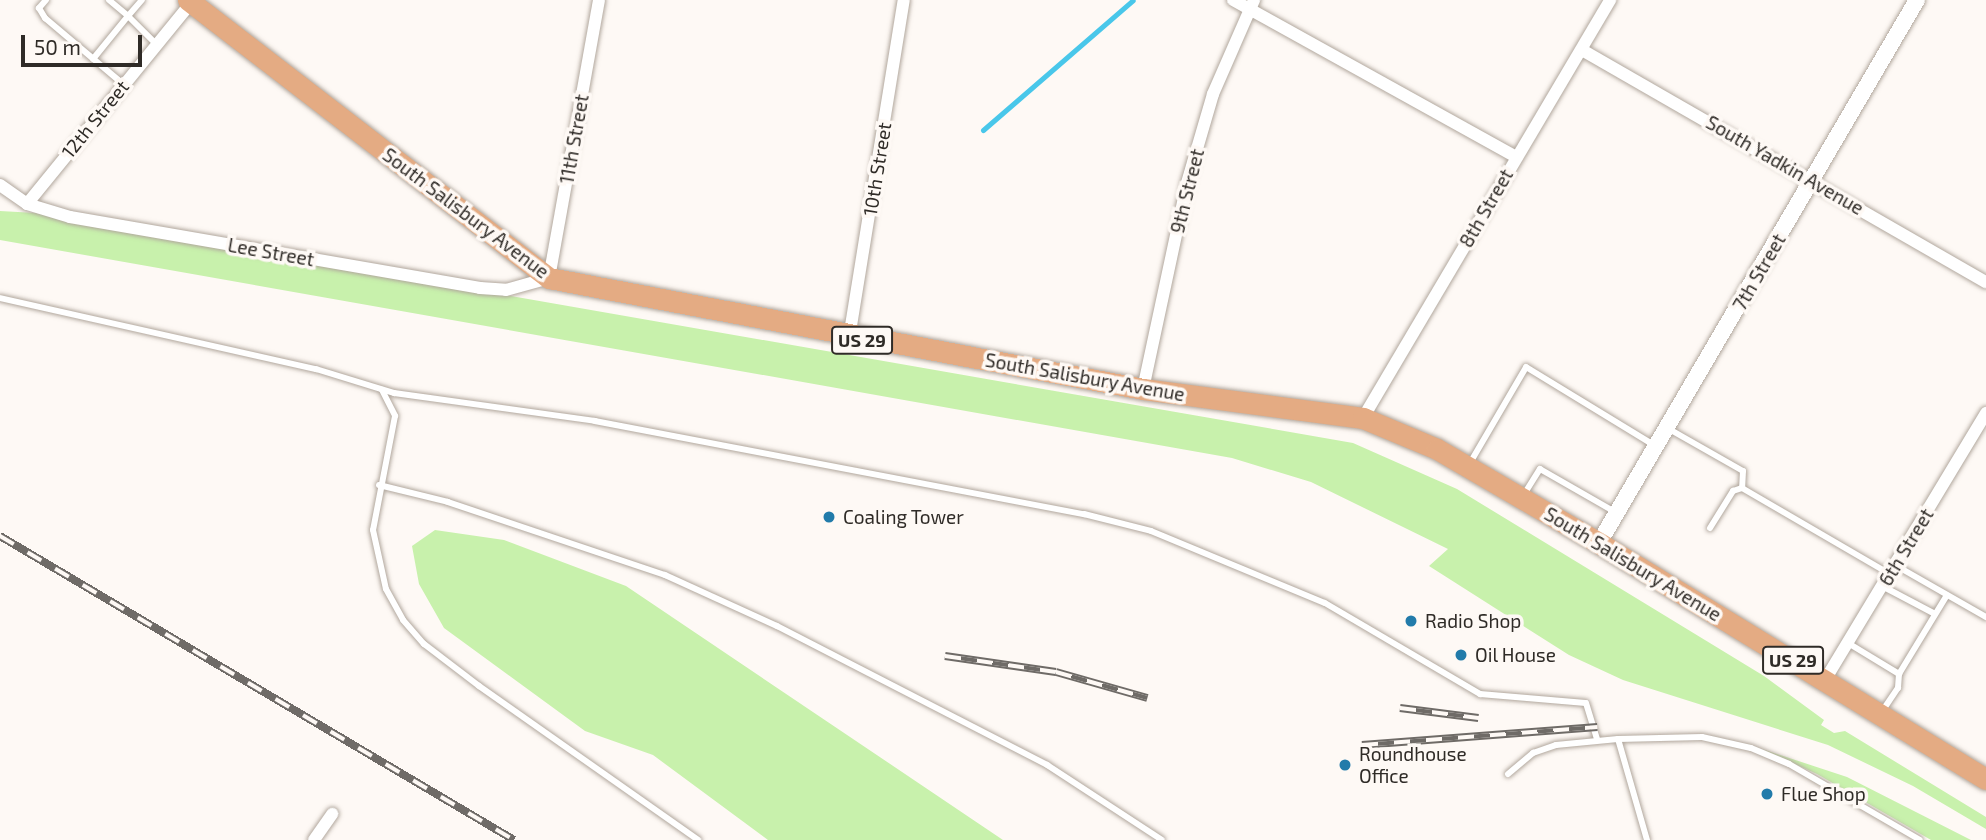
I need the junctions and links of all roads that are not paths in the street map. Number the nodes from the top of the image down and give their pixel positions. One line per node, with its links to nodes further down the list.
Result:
1 (46, 0): 14 (lane)
2 (109, 0): 11 (lane)
3 (142, 0): 11 (lane)
4 (599, 0): 20 (street, 11th Street)
5 (904, 0): 23 (street, 10th Street)
6 (1233, 0): 10 (street)
7 (1610, 0): 13 (street, 8th Street)
8 (1917, 0): 17 (street, 7th Street)
9 (189, 1): 12 (street, 12th Street); 20 (main road, South Salisbury Avenue / US 29)
10 (1251, 4): 16 (street); 25 (street, 9th Street)
11 (128, 16): 12 (lane); 14 (lane)
12 (157, 45): 15 (street, 12th Street)
13 (1581, 50): 16 (street, 8th Street); 17 (street, South Yadkin Avenue)
14 (93, 60): 15 (lane)
15 (123, 84): 19 (street, 12th Street)
16 (1516, 157): 27 (street, 8th Street)
17 (1813, 180): 21 (street, South Yadkin Avenue); 28 (street, 7th Street)
18 (0, 185): 19 (street, Lee Street)
19 (27, 204): 20 (street, Lee Street)
20 (549, 278): 23 (main road, South Salisbury Avenue / US 29)
21 (1986, 282)
22 (0, 298): 24 (lane)
23 (849, 338): 25 (main road, South Salisbury Avenue / US 29)
24 (382, 390): 31 (lane); 46 (lane)
25 (1143, 390): 27 (main road, South Salisbury Avenue / US 29)
26 (1986, 413): 37 (street, 6th Street)
27 (1363, 418): 30 (main road, South Salisbury Avenue / US 29)
28 (1667, 428): 29 (street, 7th Street); 32 (lane)
29 (1656, 446): 30 (lane); 34 (street, 7th Street)
30 (1468, 467): 33 (main road, South Salisbury Avenue / US 29)
31 (379, 485): 52 (lane); 53 (lane)
32 (1742, 488): 35 (lane); 37 (lane)
33 (1522, 498): 34 (lane); 36 (main road, South Salisbury Avenue / US 29)
34 (1617, 513): 36 (street, 7th Street)
35 (1710, 528)
36 (1599, 542): 44 (main road, South Salisbury Avenue / US 29)
37 (1892, 570): 38 (street, 6th Street); 39 (lane)
38 (1882, 586): 40 (lane); 42 (street, 6th Street)
39 (1947, 595): 40 (lane); 41 (lane)
40 (1935, 614): 43 (lane)
41 (1986, 617)
42 (1848, 643): 43 (lane); 44 (street, 6th Street)
43 (1899, 674): 45 (lane)
44 (1825, 680): 45 (main road, South Salisbury Avenue / US 29)
45 (1881, 714): 49 (main road, South Salisbury Avenue / US 29)
46 (1597, 739): 47 (lane); 48 (lane)
47 (1618, 739): 54 (lane); 55 (lane)
48 (1508, 774)
49 (1986, 779)
50 (332, 814): 51 (street)
51 (314, 840)
52 (698, 840)
53 (1162, 840)
54 (1647, 840)
55 (1920, 840)

